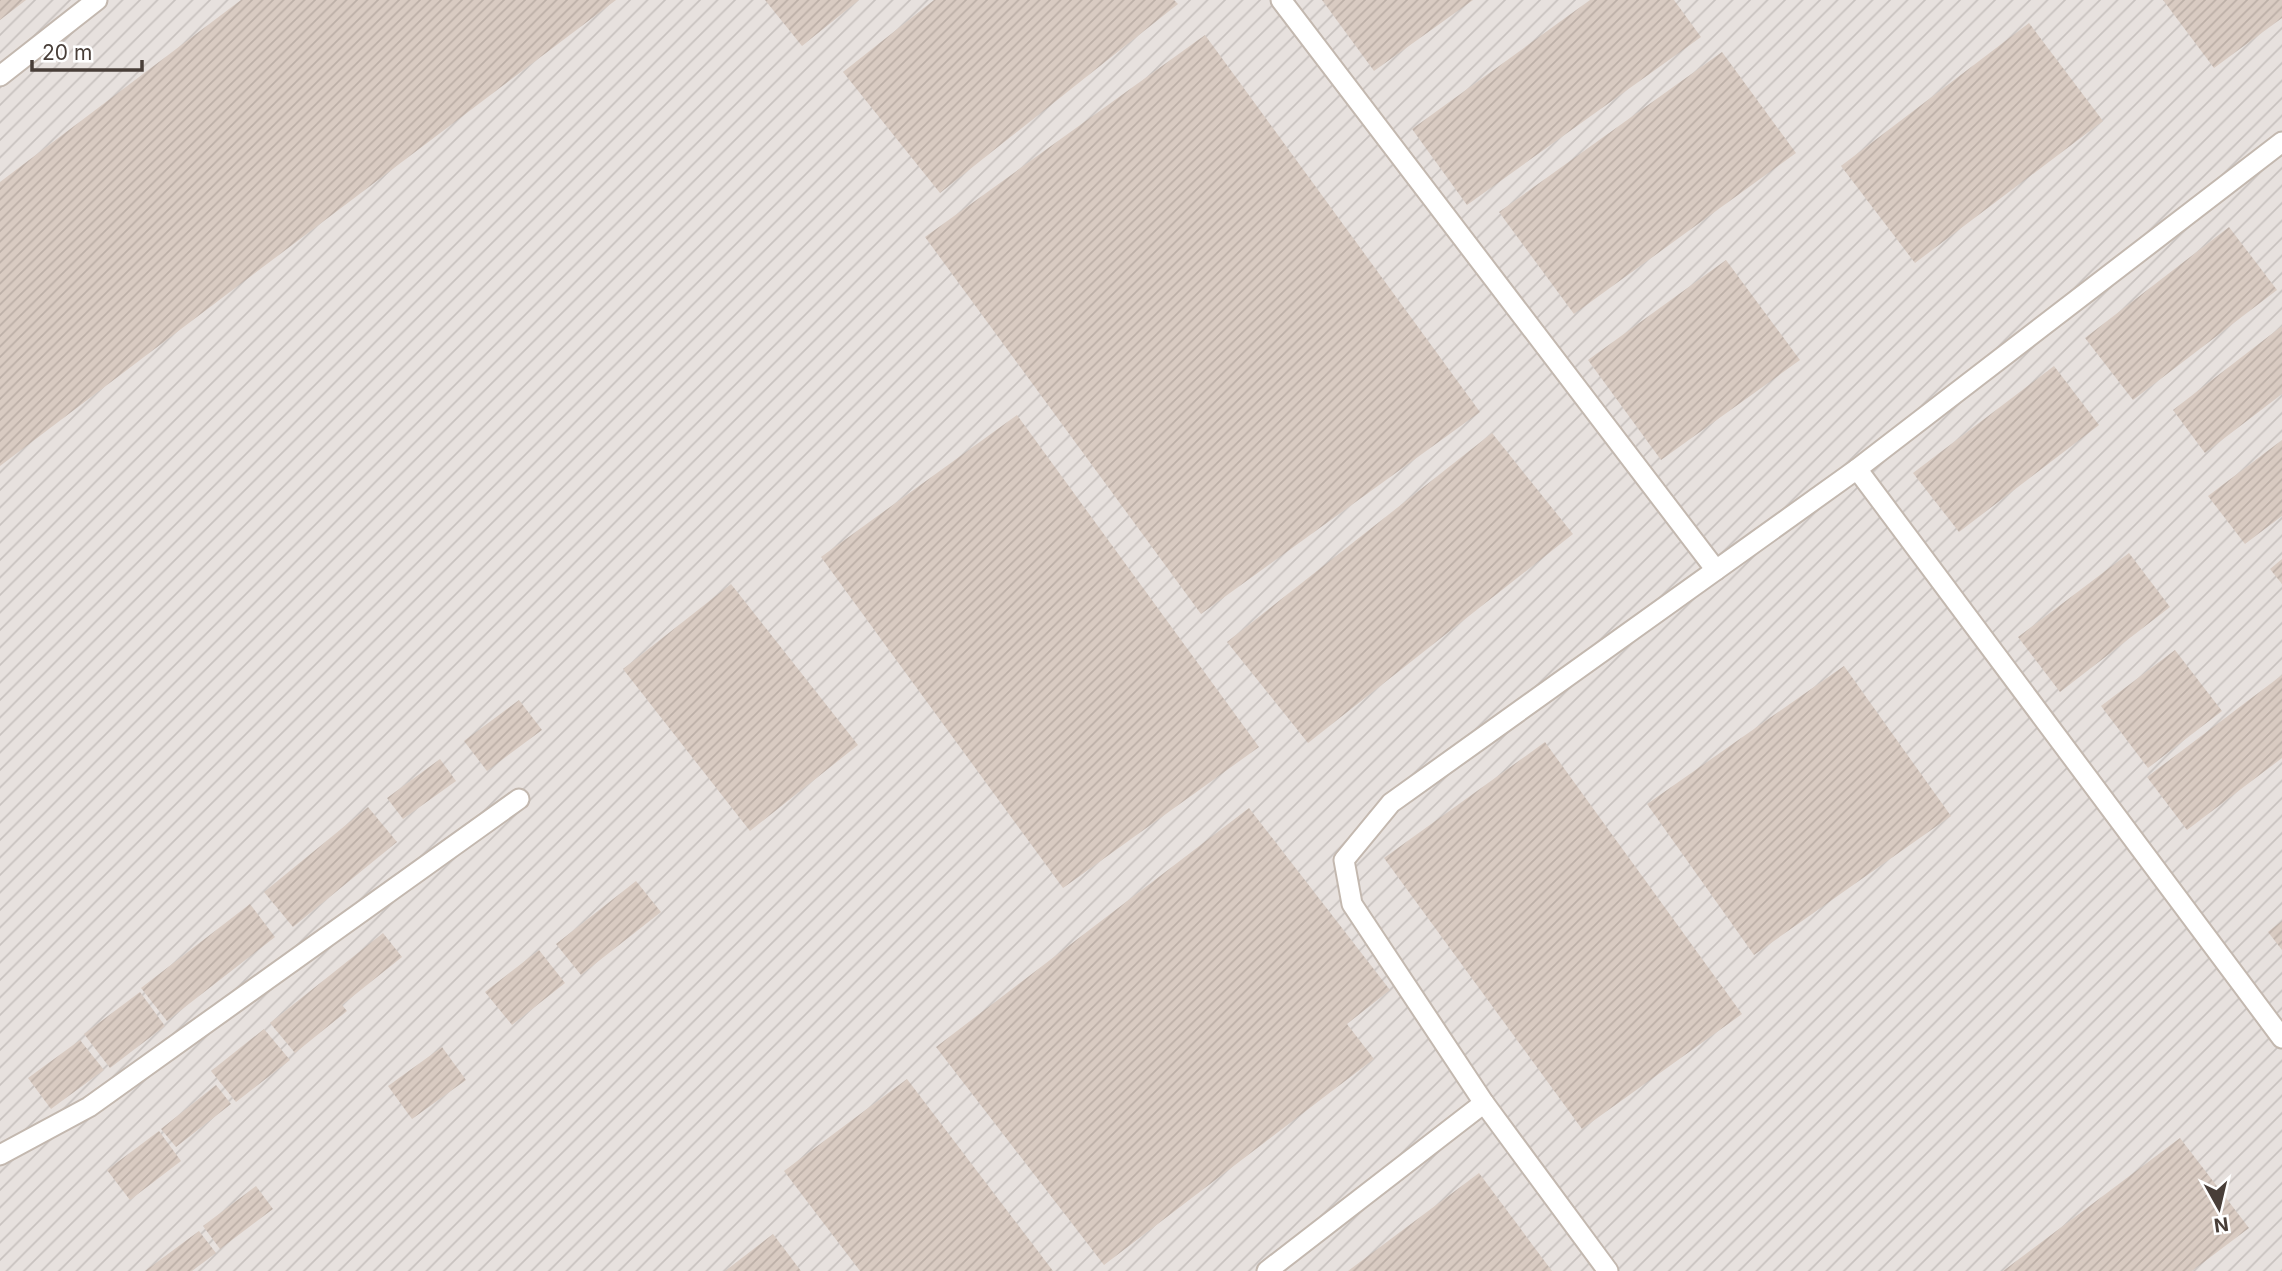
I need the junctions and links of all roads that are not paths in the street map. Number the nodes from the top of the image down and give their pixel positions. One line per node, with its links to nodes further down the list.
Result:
1 (97, 0): 3 (lane)
2 (1281, 0): 6 (lane)
3 (0, 75)
4 (2282, 142): 5 (lane)
5 (1857, 469): 6 (lane); 8 (lane)
6 (1716, 570): 9 (lane)
7 (519, 799): 10 (lane)
8 (2282, 1038)
9 (1484, 1103): 11 (lane); 12 (lane)
10 (0, 1155)
11 (1267, 1271)
12 (1608, 1271)

